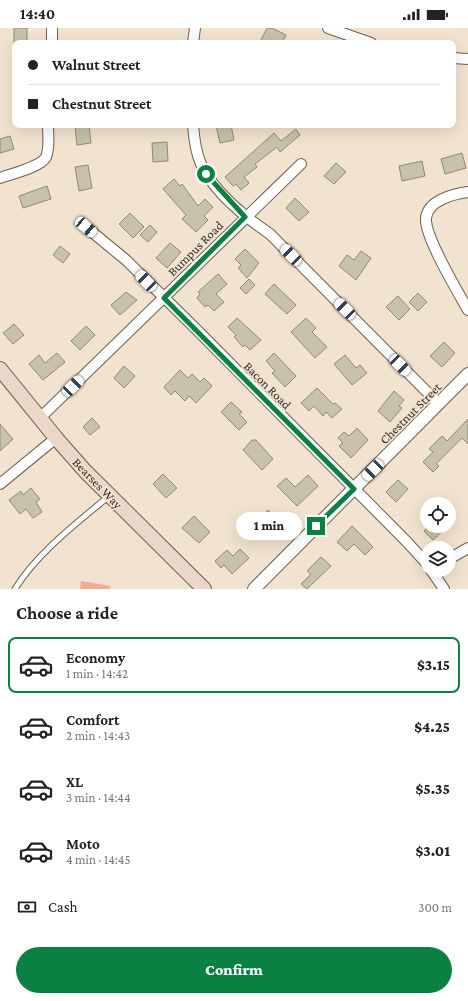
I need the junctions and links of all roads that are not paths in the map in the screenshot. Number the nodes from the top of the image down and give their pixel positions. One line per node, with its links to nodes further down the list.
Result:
1 (52, 28): 4 (street)
2 (195, 28): 5 (street)
3 (328, 28): 6 (street)
4 (52, 40)
5 (193, 40)
6 (362, 40)
7 (456, 58): 8 (street)
8 (468, 59)
9 (48, 128): 12 (street)
10 (194, 128): 14 (street)
11 (301, 164): 14 (street, Bumpus Road)
12 (0, 178)
13 (468, 192): 17 (street)
14 (245, 217): 16 (street, Bumpus Road); 20 (street)
15 (86, 227): 16 (street, Bacon Road)
16 (164, 298): 21 (street, Bumpus Road); 24 (street, Bacon Road)
17 (468, 310)
18 (0, 369): 21 (main road, Bearses Way)
19 (468, 374): 20 (street, Chestnut Street)
20 (439, 404): 24 (street, Chestnut Street)
21 (40, 418): 22 (main road, Bearses Way)
22 (56, 438): 23 (street); 25 (main road, Bearses Way)
23 (0, 484)
24 (354, 489): 28 (street, Bacon Road); 32 (street, Chestnut Street)
25 (109, 495): 30 (main road, Bearses Way); 31 (lane)
26 (468, 548): 27 (street)
27 (456, 555)
28 (420, 557)
29 (436, 577): 33 (street)
30 (200, 588)
31 (16, 589)
32 (254, 589)
33 (444, 589)

